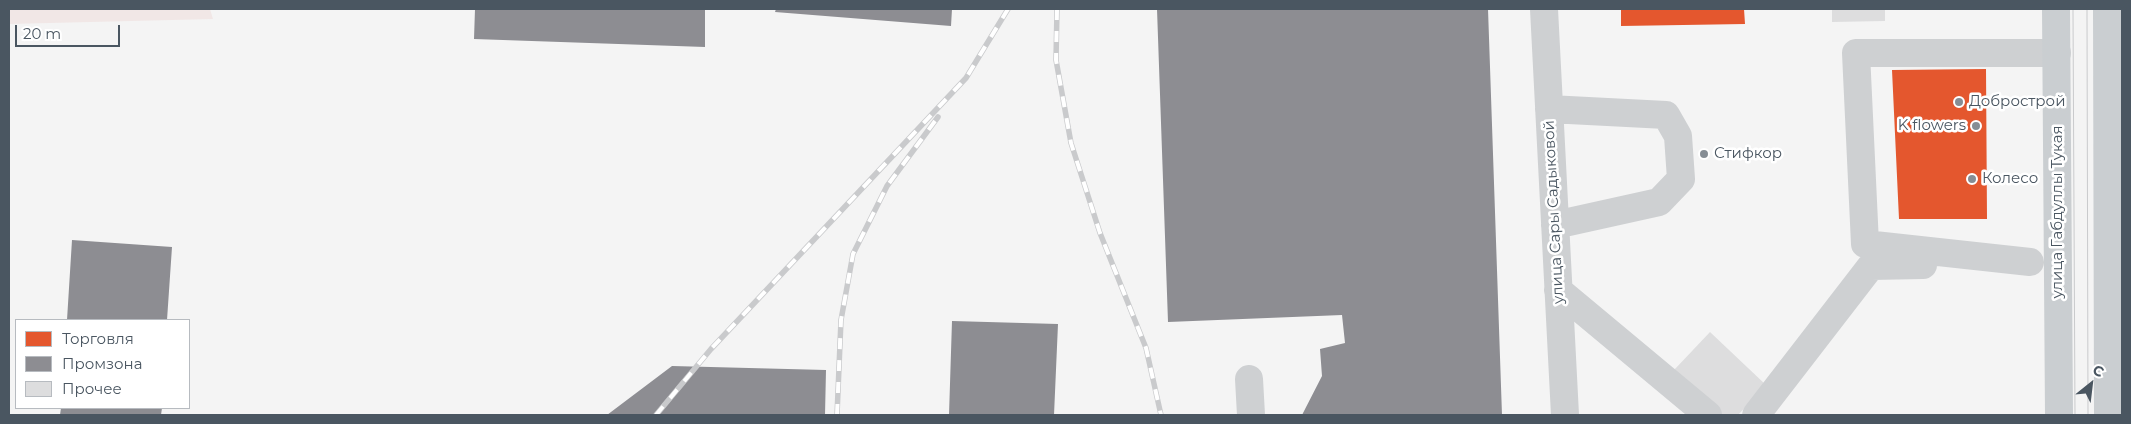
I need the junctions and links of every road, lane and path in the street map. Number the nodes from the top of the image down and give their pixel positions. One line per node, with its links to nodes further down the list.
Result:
1 (1544, 9): 5 (street, улица Сары Садыковой)
2 (2056, 9): 4 (main road, улица Габдуллы Тукая)
3 (2107, 9): 16 (main road)
4 (2057, 54): 7 (street); 8 (main road, улица Габдуллы Тукая)
5 (1549, 109): 6 (street, улица Сары Садыковой); 6 (street)
6 (1555, 225): 9 (street, улица Сары Садыковой)
7 (2030, 262): 8 (street); 14 (street)
8 (2058, 262): 15 (main road, улица Габдуллы Тукая)
9 (1558, 290): 12 (street, улица Сары Садыковой); 13 (street)
10 (1249, 379): 11 (street)
11 (1250, 415)
12 (1565, 415)
13 (1708, 415)
14 (1756, 415)
15 (2059, 415)
16 (2108, 415)

